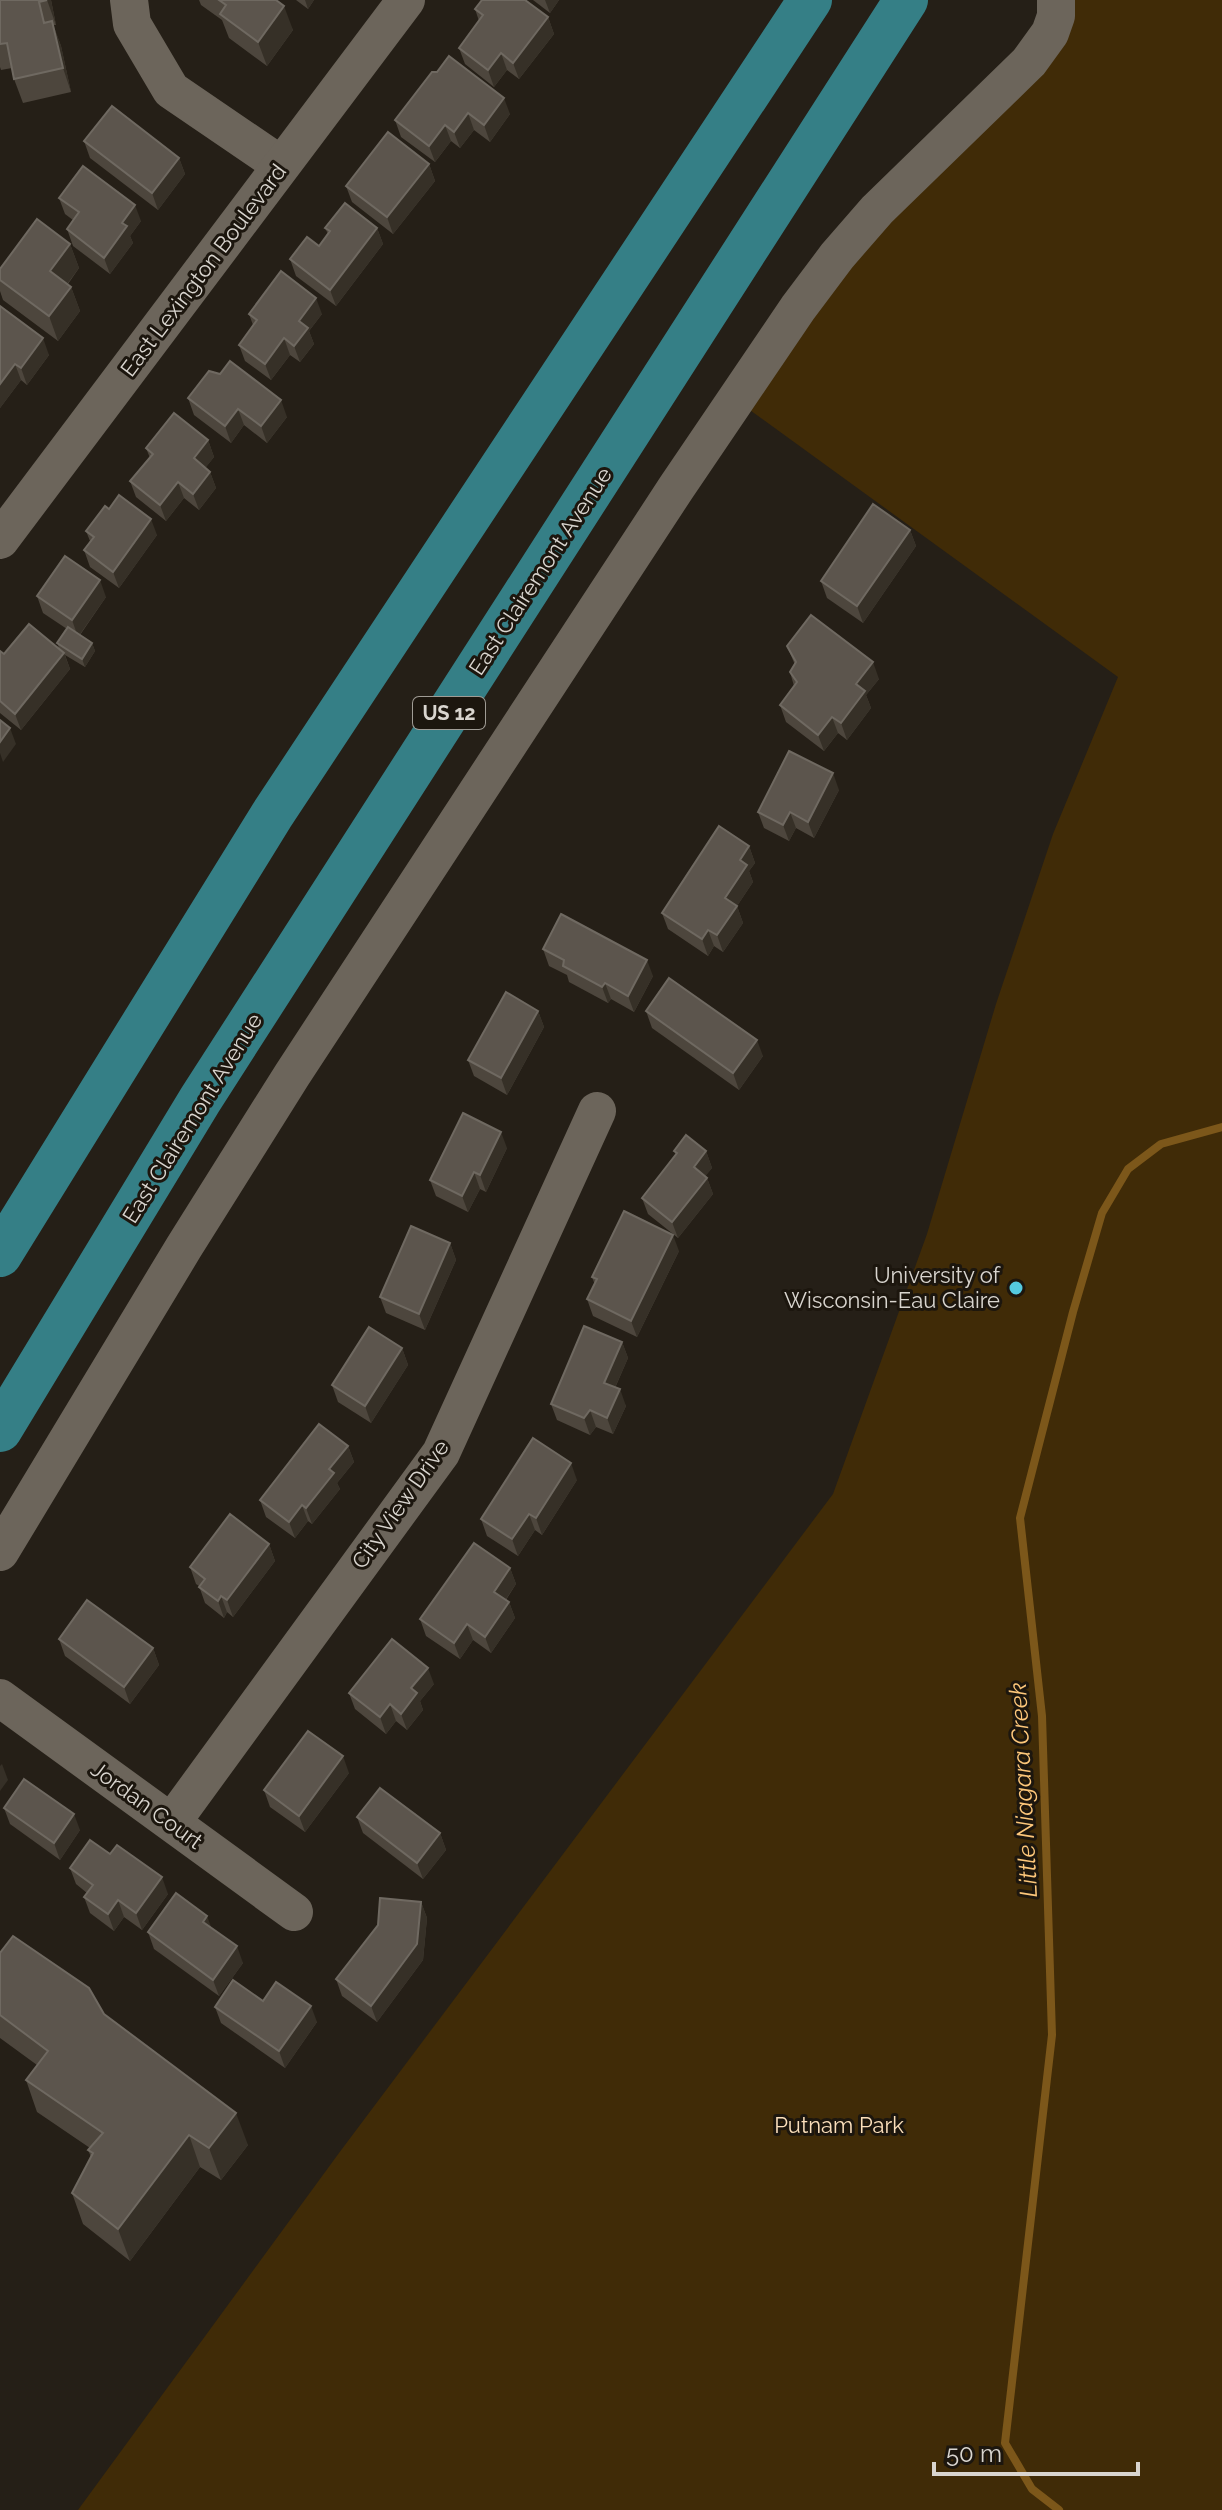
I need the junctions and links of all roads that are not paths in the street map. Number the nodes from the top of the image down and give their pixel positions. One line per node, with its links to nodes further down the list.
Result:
1 (129, 0): 6 (street)
2 (406, 0): 6 (street, East Lexington Boulevard)
3 (810, 0): 9 (main road)
4 (906, 0): 10 (main road, East Clairemont Avenue / US 12)
5 (1056, 0): 11 (street)
6 (281, 165): 7 (street, East Lexington Boulevard)
7 (0, 540)
8 (597, 1111): 13 (street, City View Drive)
9 (0, 1255)
10 (0, 1430)
11 (0, 1552)
12 (0, 1698): 13 (street, Jordan Court)
13 (172, 1822): 14 (street, Jordan Court)
14 (294, 1912)

